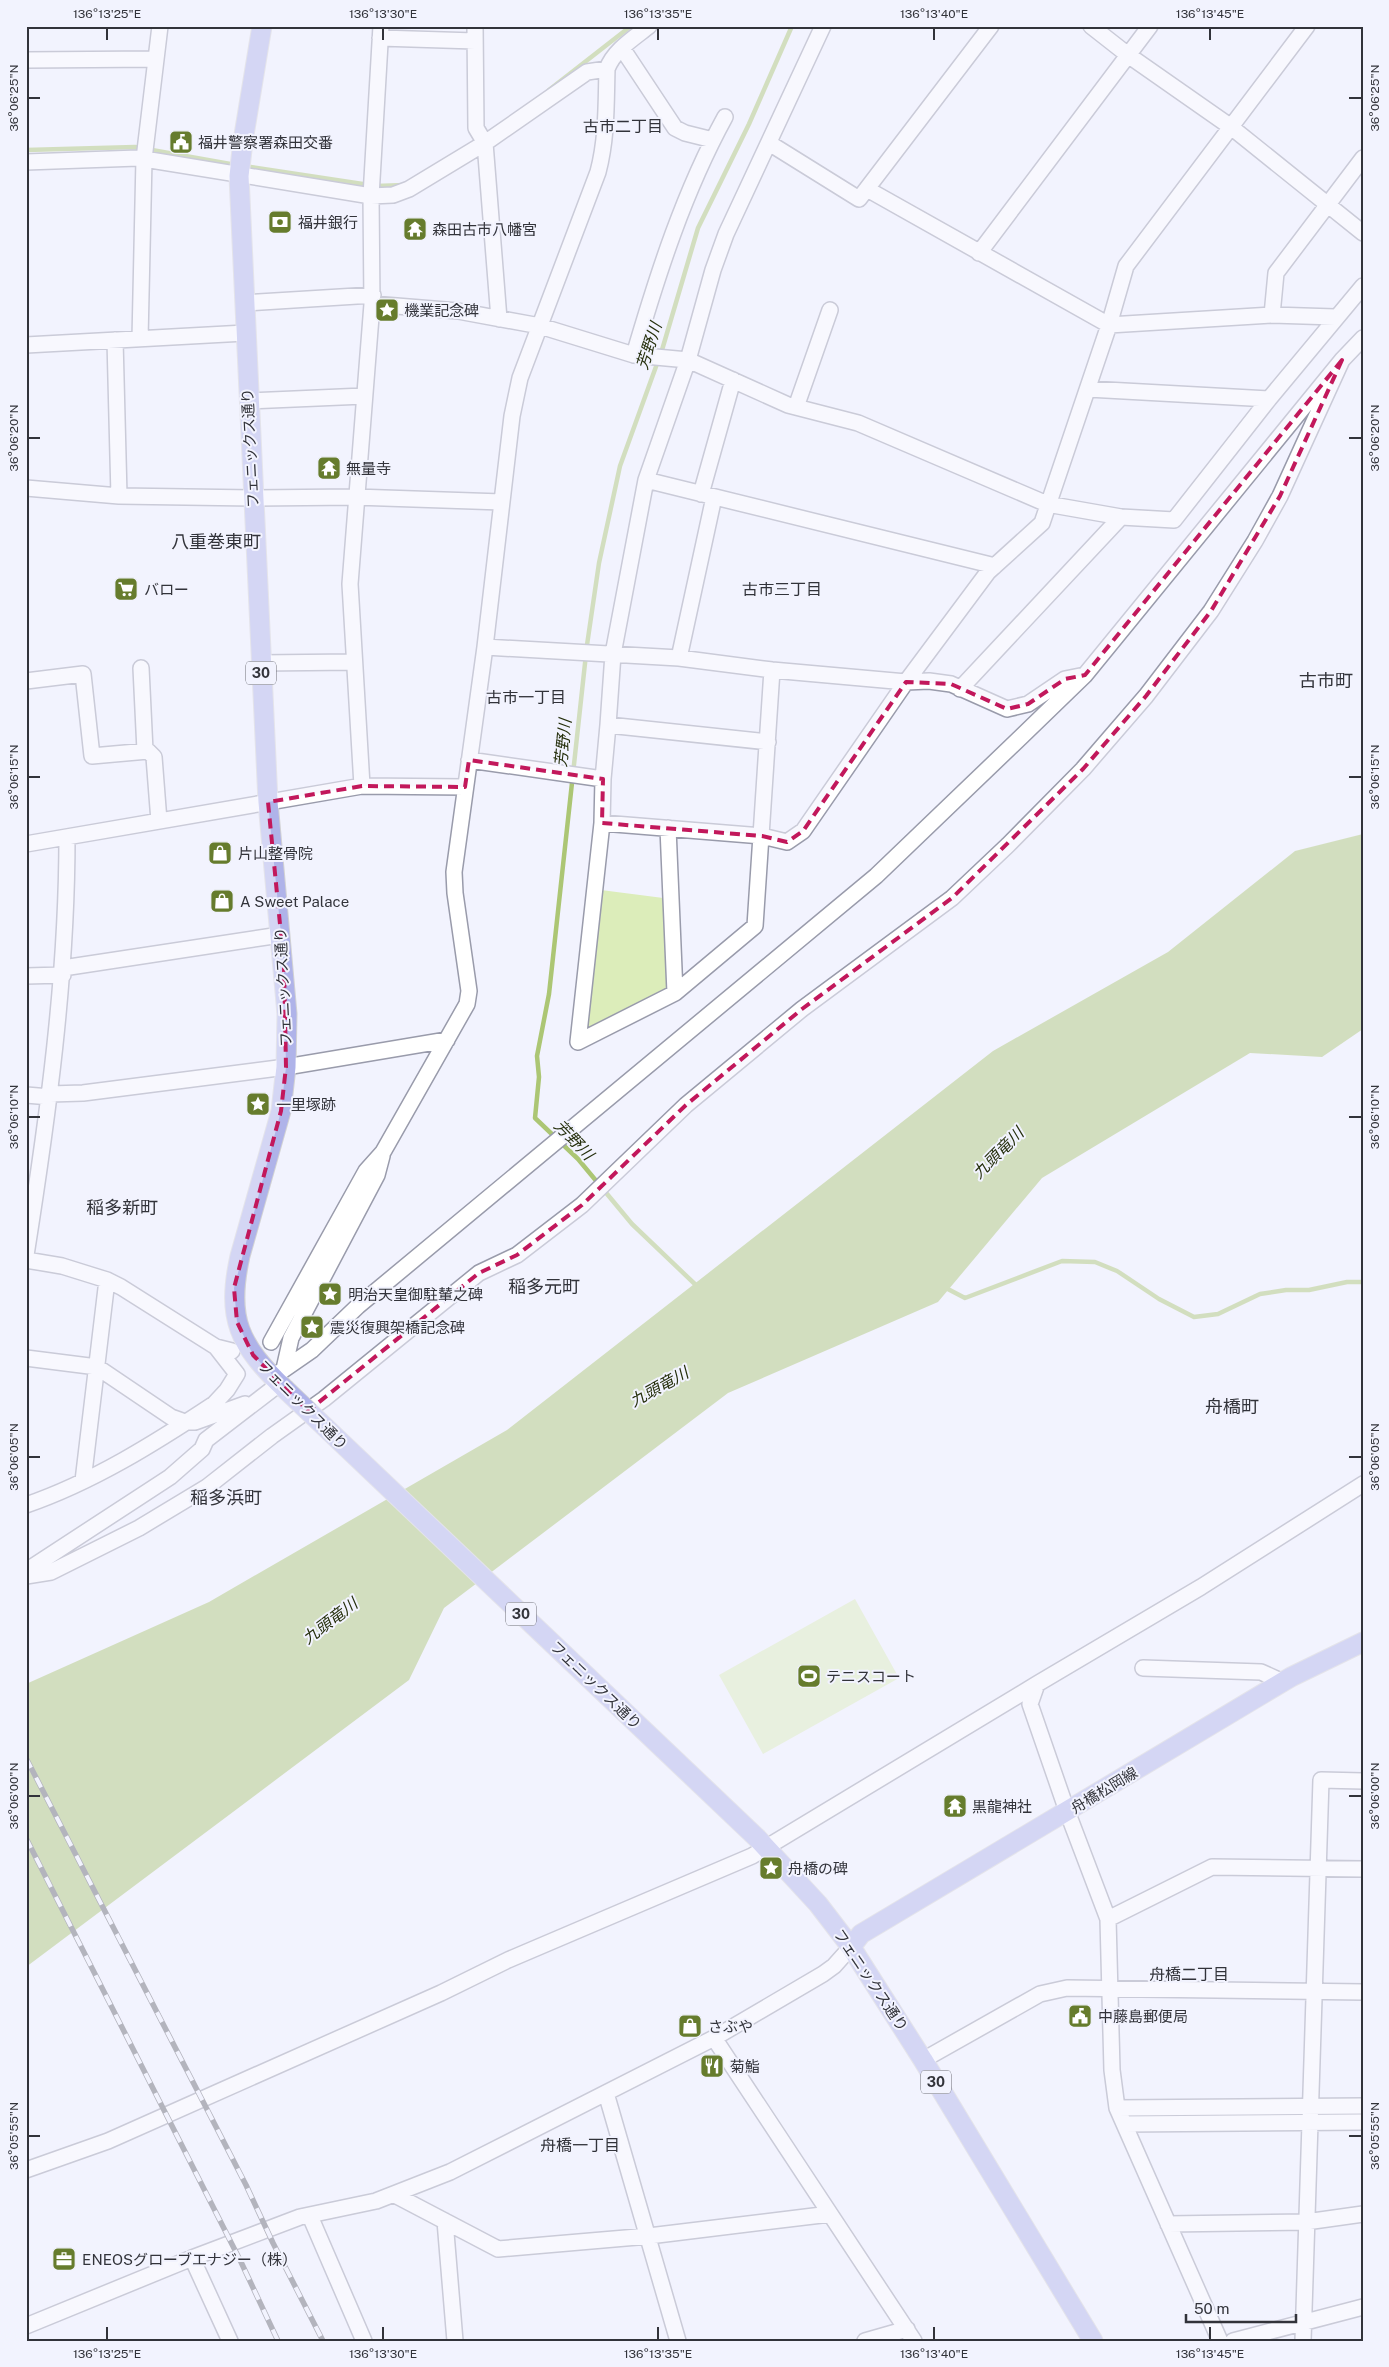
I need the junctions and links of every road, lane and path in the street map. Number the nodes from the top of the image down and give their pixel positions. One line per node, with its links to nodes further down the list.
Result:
1 (160, 26): 13 (street)
2 (262, 26): 24 (main road, フェニックス通り / 30)
3 (649, 26): 11 (street)
4 (823, 26): 20 (street)
5 (991, 26): 25 (street)
6 (1091, 26): 12 (street)
7 (1150, 26): 12 (street)
8 (1307, 26): 17 (street)
9 (380, 32): 10 (street); 26 (street)
10 (475, 34): 19 (street)
11 (622, 48): 15 (street); 18 (street)
12 (1128, 55): 17 (street); 29 (street)
13 (156, 59): 14 (street); 22 (street)
14 (26, 60)
15 (607, 69): 19 (street); 38 (street)
16 (725, 117): 18 (street)
17 (1231, 127): 27 (street); 37 (street)
18 (713, 140): 44 (street)
19 (485, 143): 26 (street); 36 (street)
20 (770, 143): 25 (street); 45 (street)
21 (1363, 158): 27 (street)
22 (144, 159): 23 (street); 24 (street); 41 (street)
23 (26, 162)
24 (239, 176): 26 (street); 32 (main road, フェニックス通り / 30)
25 (868, 190): 29 (street)
26 (371, 196): 31 (street)
27 (1328, 204): 28 (street); 34 (street)
28 (1363, 232)
29 (979, 253): 37 (street)
30 (1363, 286): 35 (street)
31 (373, 300): 32 (street); 36 (street); 49 (street)
32 (244, 303): 39 (main road, フェニックス通り / 30)
33 (830, 310): 52 (street)
34 (1272, 315): 35 (street); 37 (street)
35 (1335, 317): 50 (street)
36 (498, 319): 38 (street)
37 (1109, 325): 48 (street)
38 (540, 326): 44 (street); 59 (street)
39 (245, 333): 41 (street); 51 (main road, フェニックス通り / 30)
40 (1363, 338): 46 (street)
41 (140, 339): 42 (street)
42 (115, 340): 43 (street); 55 (street)
43 (26, 345)
44 (634, 355): 45 (street)
45 (688, 360): 47 (street); 53 (street)
46 (1342, 360): 70 (street); 113 (street)
47 (733, 380): 52 (street); 56 (street)
48 (1088, 389): 50 (street); 60 (street)
49 (364, 396): 51 (street); 57 (street)
50 (1268, 398): 61 (street)
51 (248, 402): 58 (main road, フェニックス通り / 30)
52 (796, 407): 60 (street)
53 (646, 480): 56 (street); 64 (street)
54 (26, 488): 55 (street)
55 (119, 496): 58 (street)
56 (708, 496): 62 (street); 65 (street)
57 (355, 497): 58 (street); 59 (street); 66 (street)
58 (253, 498): 67 (main road, フェニックス通り / 30)
59 (502, 502): 63 (street)
60 (1047, 504): 61 (street); 62 (street)
61 (1121, 517): 73 (street)
62 (995, 566): 72 (street)
63 (485, 648): 64 (street); 77 (street)
64 (613, 654): 65 (street); 74 (street)
65 (678, 658): 69 (street)
66 (354, 662): 67 (street); 79 (street)
67 (260, 663): 81 (main road, フェニックス通り / 30)
68 (141, 668): 76 (street)
69 (772, 670): 72 (street); 75 (street)
70 (1085, 675): 73 (street); 106 (street)
71 (26, 680): 76 (street)
72 (906, 682): 73 (street); 85 (street)
73 (960, 688)
74 (608, 726): 75 (street); 78 (street)
75 (768, 742): 85 (street)
76 (145, 751): 82 (street)
77 (469, 760): 78 (street); 80 (street)
78 (603, 779): 83 (street)
79 (362, 786): 80 (street); 81 (street)
80 (465, 787): 92 (street)
81 (268, 802): 82 (street); 88 (main road, フェニックス通り / 30)
82 (159, 821): 86 (street)
83 (602, 822): 84 (street); 91 (street)
84 (668, 828): 85 (street); 91 (street)
85 (762, 836): 91 (street)
86 (67, 837): 87 (street); 89 (street)
87 (26, 844)
88 (280, 935): 89 (street); 93 (main road, フェニックス通り / 30)
89 (63, 971): 90 (street); 95 (street)
90 (26, 976)
91 (675, 993)
92 (447, 1040): 93 (street); 96 (street)
93 (286, 1067): 95 (street); 106 (main road, フェニックス通り / 30)
94 (26, 1095): 95 (street)
95 (50, 1095): 97 (street)
96 (384, 1152): 101 (street); 106 (street)
97 (32, 1183): 98 (street)
98 (26, 1255)
99 (26, 1260): 100 (street)
100 (107, 1280): 102 (street); 105 (street)
101 (271, 1342)
102 (216, 1347): 103 (street); 108 (street)
103 (232, 1350)
104 (26, 1358): 105 (street)
105 (97, 1367): 108 (street); 109 (street)
106 (280, 1380): 107 (street); 120 (main road, フェニックス通り / 30, bridge)
107 (258, 1400): 108 (street); 112 (street)
108 (185, 1422): 109 (street)
109 (83, 1481): 111 (street)
110 (1363, 1484): 117 (street)
111 (26, 1506)
112 (26, 1571)
113 (26, 1576)
114 (1363, 1642): 116 (main road, 舟橋松岡線)
115 (1143, 1668): 116 (street)
116 (1283, 1682): 119 (main road, 舟橋松岡線)
117 (1037, 1684): 119 (street); 120 (street)
118 (1363, 1781): 121 (street)
119 (1067, 1812): 123 (street); 124 (main road, 舟橋松岡線)
120 (762, 1843): 124 (main road, フェニックス通り / 30); 137 (street)
121 (1318, 1869): 122 (street); 123 (street); 126 (street)
122 (1363, 1869)
123 (1108, 1919): 125 (street)
124 (851, 1947): 128 (street); 129 (main road, フェニックス通り / 30)
125 (1109, 1989): 126 (street); 129 (street); 133 (street)
126 (1314, 1992): 127 (street); 131 (street)
127 (1363, 1992)
128 (714, 2038): 130 (street); 139 (street)
129 (923, 2060): 156 (main road, フェニックス通り / 30)
130 (606, 2093): 138 (street); 145 (street)
131 (1309, 2106): 132 (street); 133 (street); 135 (street)
132 (1363, 2106)
133 (1117, 2108): 136 (street)
134 (1363, 2122): 135 (street)
135 (1308, 2123): 136 (street); 143 (street)
136 (1124, 2124): 144 (street)
137 (26, 2170)
138 (395, 2195): 141 (street); 142 (street)
139 (830, 2214): 145 (street); 150 (street)
140 (1363, 2214): 143 (street)
141 (310, 2216): 146 (street); 152 (street)
142 (445, 2221): 145 (street); 153 (street)
143 (1306, 2222): 144 (street); 148 (street)
144 (1168, 2224): 157 (street)
145 (649, 2236): 154 (street)
146 (192, 2258): 149 (street); 151 (street)
147 (1363, 2307): 148 (street)
148 (1303, 2323): 158 (street); 159 (street)
149 (26, 2326)
150 (911, 2335): 155 (street)
151 (230, 2341)
152 (364, 2341)
153 (456, 2341)
154 (678, 2341)
155 (865, 2341)
156 (1093, 2341)
157 (1220, 2341)
158 (1233, 2341)
159 (1303, 2341)

